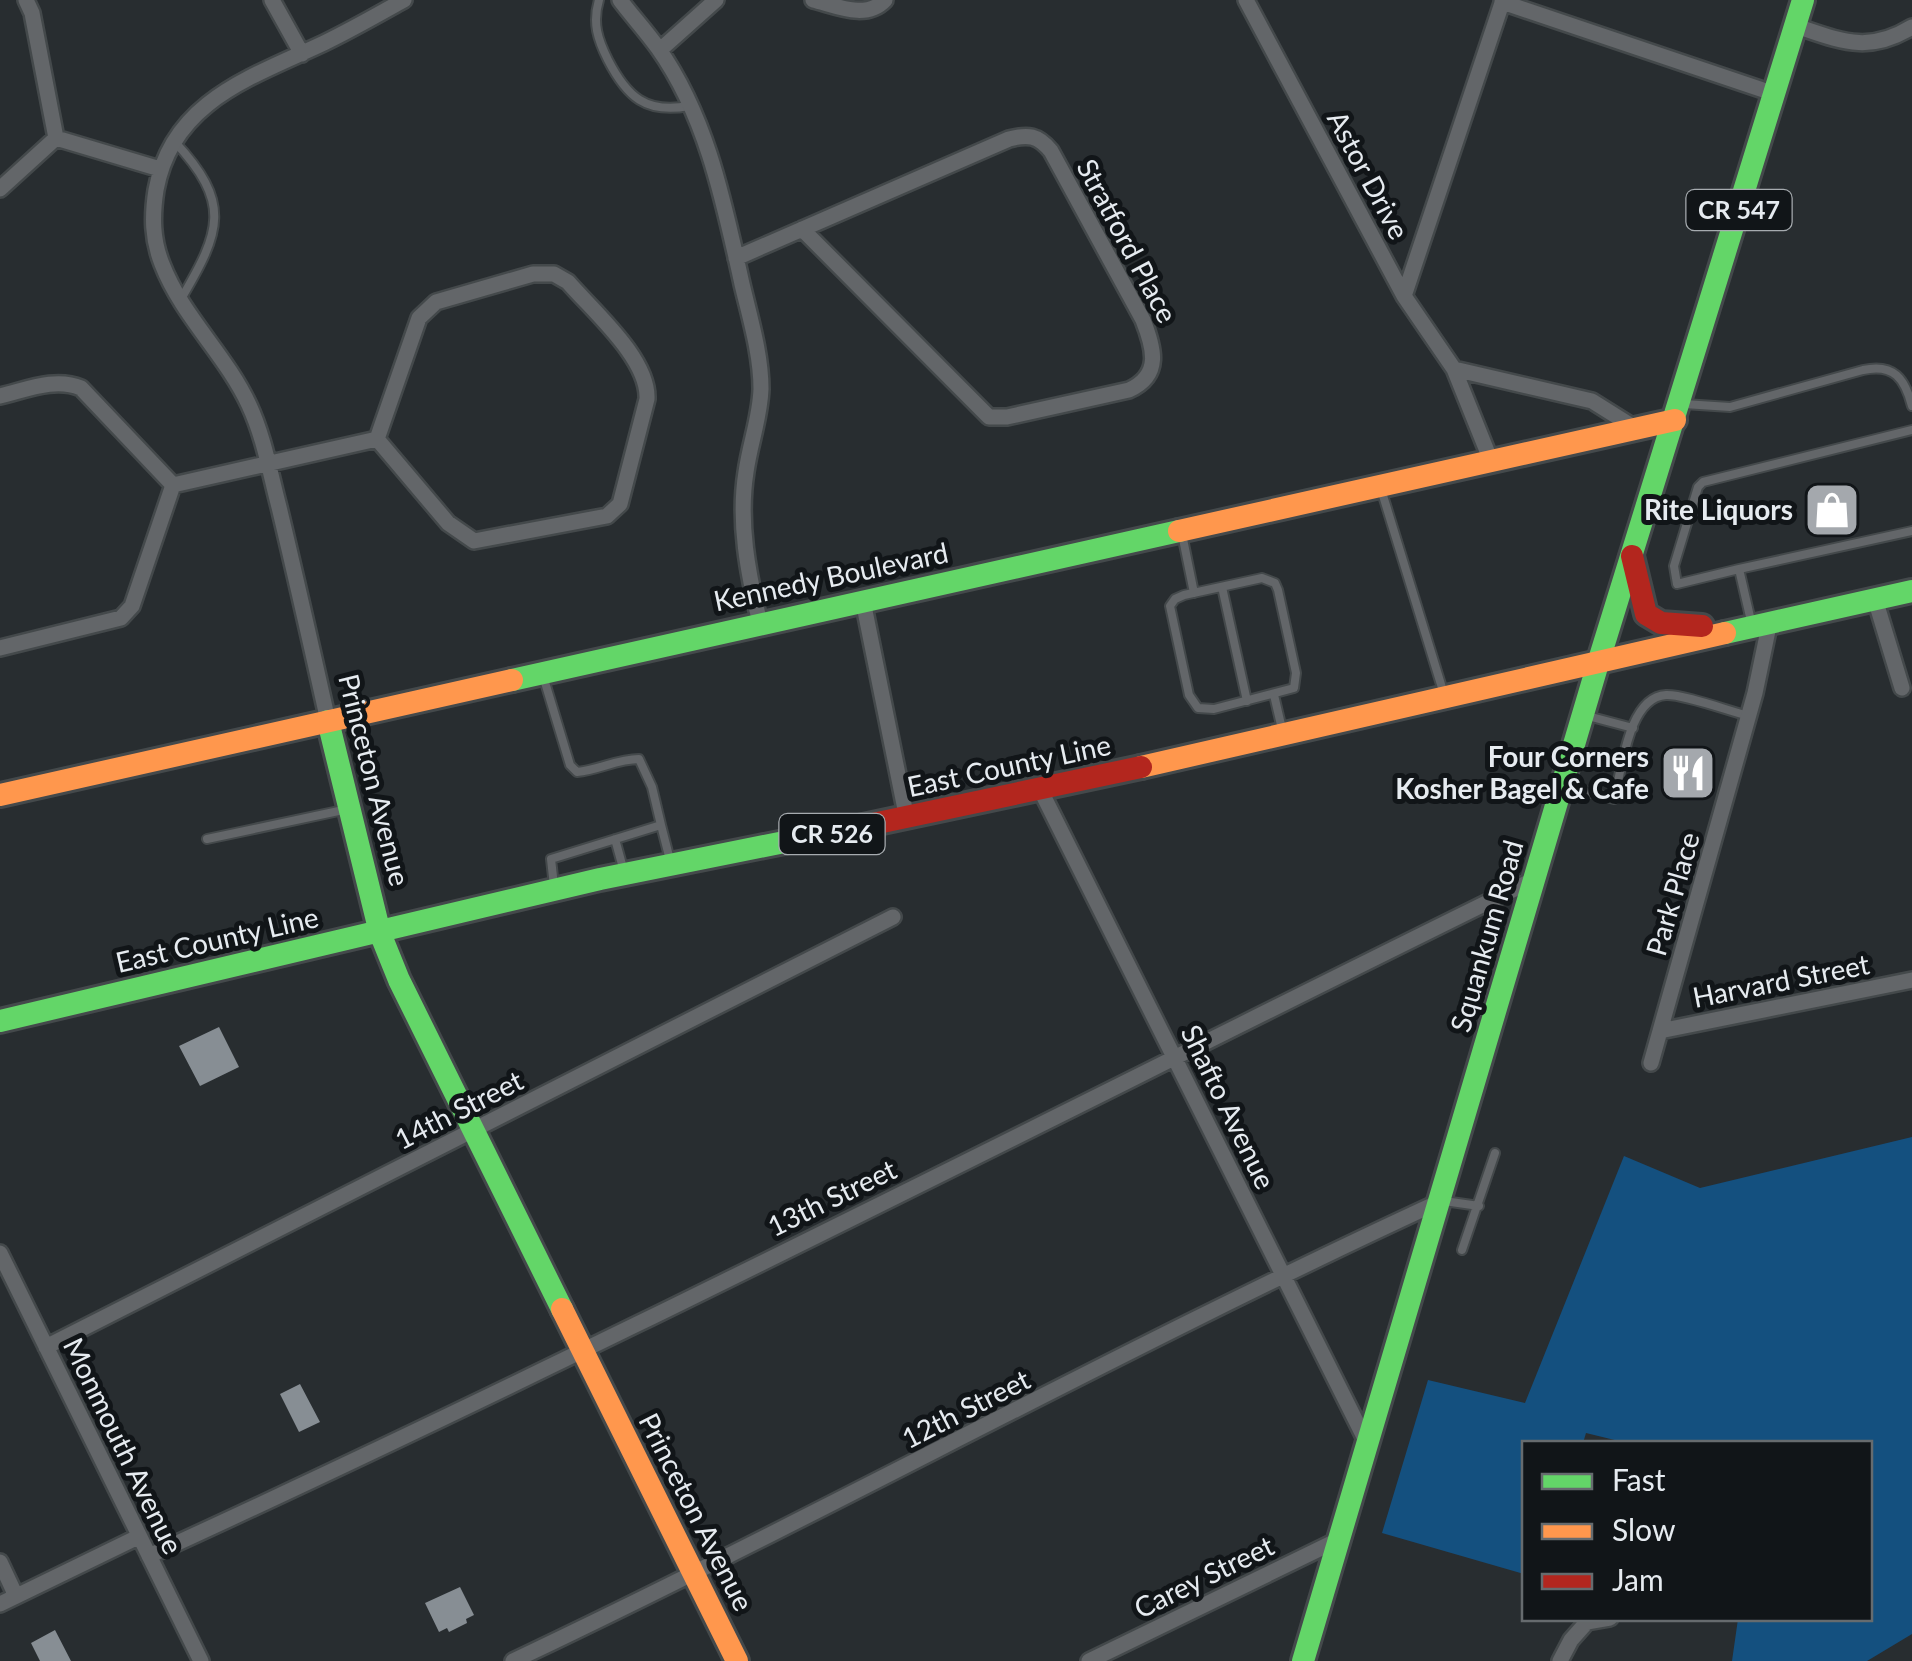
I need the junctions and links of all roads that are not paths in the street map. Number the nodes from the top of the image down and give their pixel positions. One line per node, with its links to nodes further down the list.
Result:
1 (26, 0): 18 (street)
2 (272, 0): 15 (street)
3 (404, 0): 15 (street, Princeton Avenue)
4 (599, 0): 17 (lane)
5 (620, 0): 14 (street)
6 (716, 0): 14 (street)
7 (813, 0): 8 (street)
8 (886, 0)
9 (1246, 0): 24 (street, Astor Drive)
10 (1803, 0): 12 (main road, Squankum Road / CR 547)
11 (1502, 1): 16 (street); 24 (street)
12 (1796, 26): 13 (street); 16 (main road, Squankum Road / CR 547)
13 (1912, 27)
14 (660, 50): 17 (street)
15 (302, 54): 19 (street, Princeton Avenue)
16 (1776, 94): 29 (main road, Squankum Road / CR 547)
17 (689, 106): 23 (street)
18 (56, 138): 20 (street); 21 (street)
19 (174, 141): 20 (street, Princeton Avenue); 25 (lane)
20 (160, 169): 25 (street, Princeton Avenue)
21 (0, 189)
22 (802, 229): 22 (street, Stratford Place); 23 (street, Stratford Place)
23 (736, 258): 46 (street)
24 (1404, 296): 26 (street, Astor Drive)
25 (181, 299): 34 (street, Princeton Avenue)
26 (1454, 368): 30 (street); 33 (street, Astor Drive)
27 (0, 396): 35 (street)
28 (1912, 406): 29 (lane)
29 (1677, 412): 30 (main road, Kennedy Boulevard); 39 (main road, Squankum Road / CR 547)
30 (1634, 428): 33 (main road, Kennedy Boulevard)
31 (1912, 430): 40 (lane)
32 (377, 439): 32 (street); 34 (street)
33 (1491, 461): 36 (main road, Kennedy Boulevard)
34 (268, 462): 35 (street); 58 (street, Princeton Avenue)
35 (173, 485): 49 (street)
36 (1380, 487): 37 (main road, Kennedy Boulevard); 54 (lane)
37 (1181, 529): 43 (lane); 45 (main road, Kennedy Boulevard)
38 (1912, 532): 40 (lane)
39 (1632, 556): 48 (main road); 50 (main road, Squankum Road / CR 547)
40 (1739, 569): 47 (lane)
41 (1222, 588): 43 (lane); 53 (lane); 55 (lane)
42 (1912, 590): 44 (main road, East County Line / CR 526)
43 (1194, 593): 55 (lane)
44 (1875, 599): 47 (main road, East County Line / CR 526); 52 (street)
45 (863, 601): 46 (main road, Kennedy Boulevard); 65 (street)
46 (760, 623): 51 (main road, Kennedy Boulevard)
47 (1761, 623): 48 (main road, East County Line / CR 526); 57 (street, Park Place)
48 (1717, 632): 50 (main road, East County Line / CR 526)
49 (0, 648)
50 (1598, 660): 54 (main road, East County Line / CR 526); 56 (main road, Squankum Road / CR 547)
51 (542, 673): 58 (main road, Kennedy Boulevard); 66 (lane)
52 (1902, 688)
53 (1274, 695): 55 (lane); 60 (lane)
54 (1444, 695): 60 (main road, East County Line / CR 526)
55 (1247, 701)
56 (1582, 715): 59 (lane); 61 (main road, Squankum Road / CR 547)
57 (1748, 716): 59 (lane); 77 (street, Park Place)
58 (328, 721): 63 (main road, Kennedy Boulevard); 64 (main road, Princeton Avenue)
59 (1633, 728): 61 (lane)
60 (1284, 733): 62 (main road, East County Line / CR 526)
61 (1562, 785): 71 (main road, Squankum Road / CR 547)
62 (1041, 791): 65 (main road, East County Line / CR 526); 78 (street, Shafto Avenue)
63 (0, 795)
64 (348, 809): 68 (lane); 74 (main road, Princeton Avenue)
65 (907, 819): 69 (main road, East County Line / CR 526)
66 (661, 825): 67 (lane); 69 (lane)
67 (615, 838): 70 (lane); 72 (lane)
68 (207, 840)
69 (672, 865): 70 (main road, East County Line / CR 526)
70 (625, 875): 72 (main road, East County Line / CR 526)
71 (1535, 879): 78 (street, 13th Street); 82 (main road, Squankum Road / CR 547)
72 (555, 890): 74 (main road, East County Line / CR 526)
73 (893, 918): 80 (street, 14th Street)
74 (380, 932): 76 (main road, East County Line / CR 526); 80 (main road, Princeton Avenue)
75 (1912, 980): 77 (street, Harvard Street)
76 (0, 1022)
77 (1660, 1031): 79 (street, Park Place)
78 (1175, 1055): 86 (street, Shafto Avenue); 88 (street, 13th Street)
79 (1651, 1063)
80 (473, 1131): 87 (street, 14th Street); 88 (main road, Princeton Avenue)
81 (1495, 1153): 83 (lane)
82 (1441, 1201): 83 (lane); 86 (street, 12th Street); 89 (main road, Squankum Road / CR 547)
83 (1479, 1206): 84 (lane)
84 (1462, 1250)
85 (0, 1253): 87 (street, Monmouth Avenue)
86 (1283, 1274): 89 (street, Shafto Avenue); 94 (street, 12th Street)
87 (46, 1346): 90 (street, Monmouth Avenue)
88 (582, 1351): 92 (street, 13th Street); 94 (main road, Princeton Avenue)
89 (1368, 1447): 91 (main road, Squankum Road / CR 547)
90 (138, 1537): 92 (street, Monmouth Avenue); 95 (street)
91 (1340, 1538): 101 (street, Carey Street); 102 (main road, Squankum Road / CR 547)
92 (149, 1556): 98 (street, Monmouth Avenue)
93 (0, 1562): 95 (street)
94 (694, 1575): 99 (street, 12th Street); 100 (main road, Princeton Avenue)
95 (16, 1596): 96 (street)
96 (0, 1604)
97 (1593, 1621): 103 (street)
98 (201, 1661)
99 (513, 1661)
100 (737, 1661)
101 (1089, 1661)
102 (1303, 1661)
103 (1560, 1661)

